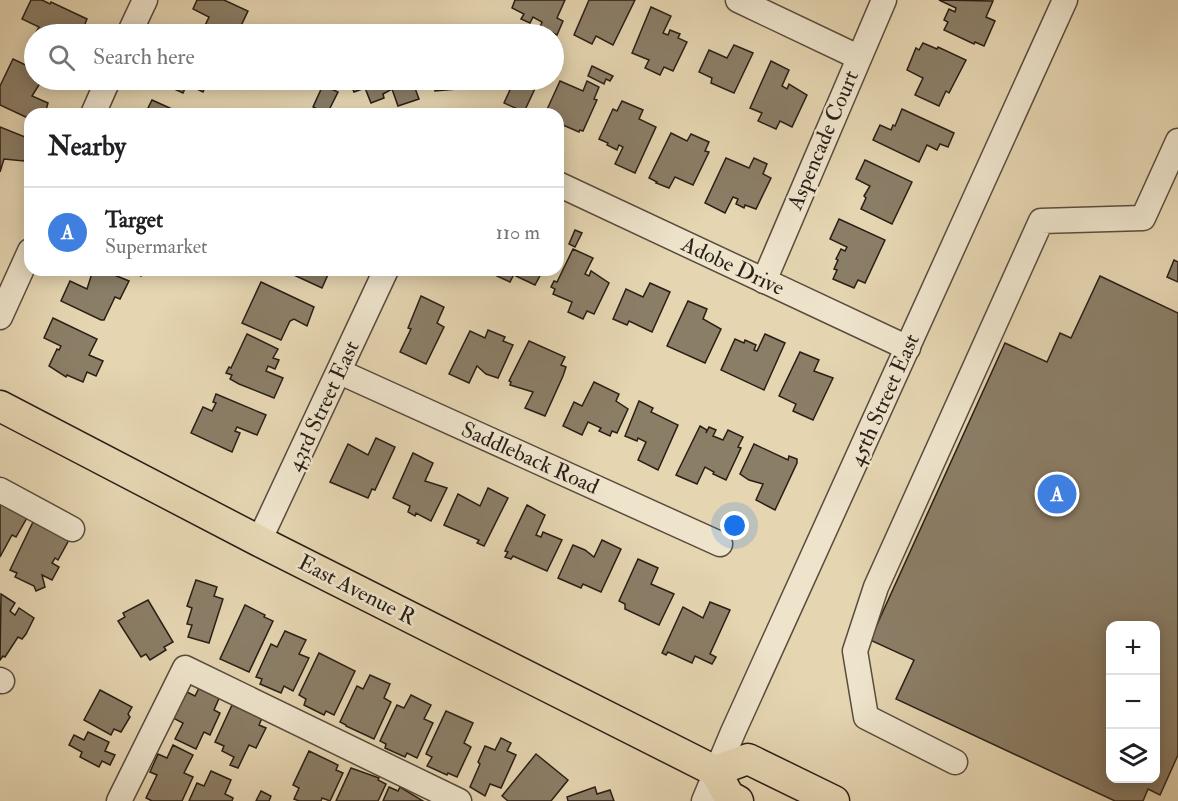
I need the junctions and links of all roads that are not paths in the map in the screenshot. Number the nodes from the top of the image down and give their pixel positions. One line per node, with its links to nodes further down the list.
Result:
1 (144, 0): 5 (street)
2 (738, 0): 6 (street)
3 (884, 0): 6 (street, Aspencade Court)
4 (1065, 0): 15 (street, 45th Street East)
5 (133, 24)
6 (858, 57): 13 (street, Aspencade Court)
7 (104, 90): 8 (street)
8 (96, 108)
9 (1178, 141): 22 (street)
10 (564, 187): 13 (street, Adobe Drive)
11 (24, 264): 14 (street)
12 (383, 276): 16 (street, 43rd Street East)
13 (764, 281): 15 (street, Adobe Drive)
14 (0, 317)
15 (908, 348): 23 (street, 45th Street East)
16 (340, 372): 20 (street, 43rd Street East); 21 (street, Saddleback Road)
17 (0, 406): 20 (main road, East Avenue R)
18 (0, 490): 19 (street)
19 (72, 529)
20 (259, 541): 23 (main road, East Avenue R)
21 (720, 544)
22 (955, 762)
23 (716, 771): 26 (street, 45th Street East); 27 (main road); 28 (main road)
24 (119, 801): 25 (street)
25 (459, 801)
26 (704, 801)
27 (738, 801)
28 (834, 801)

